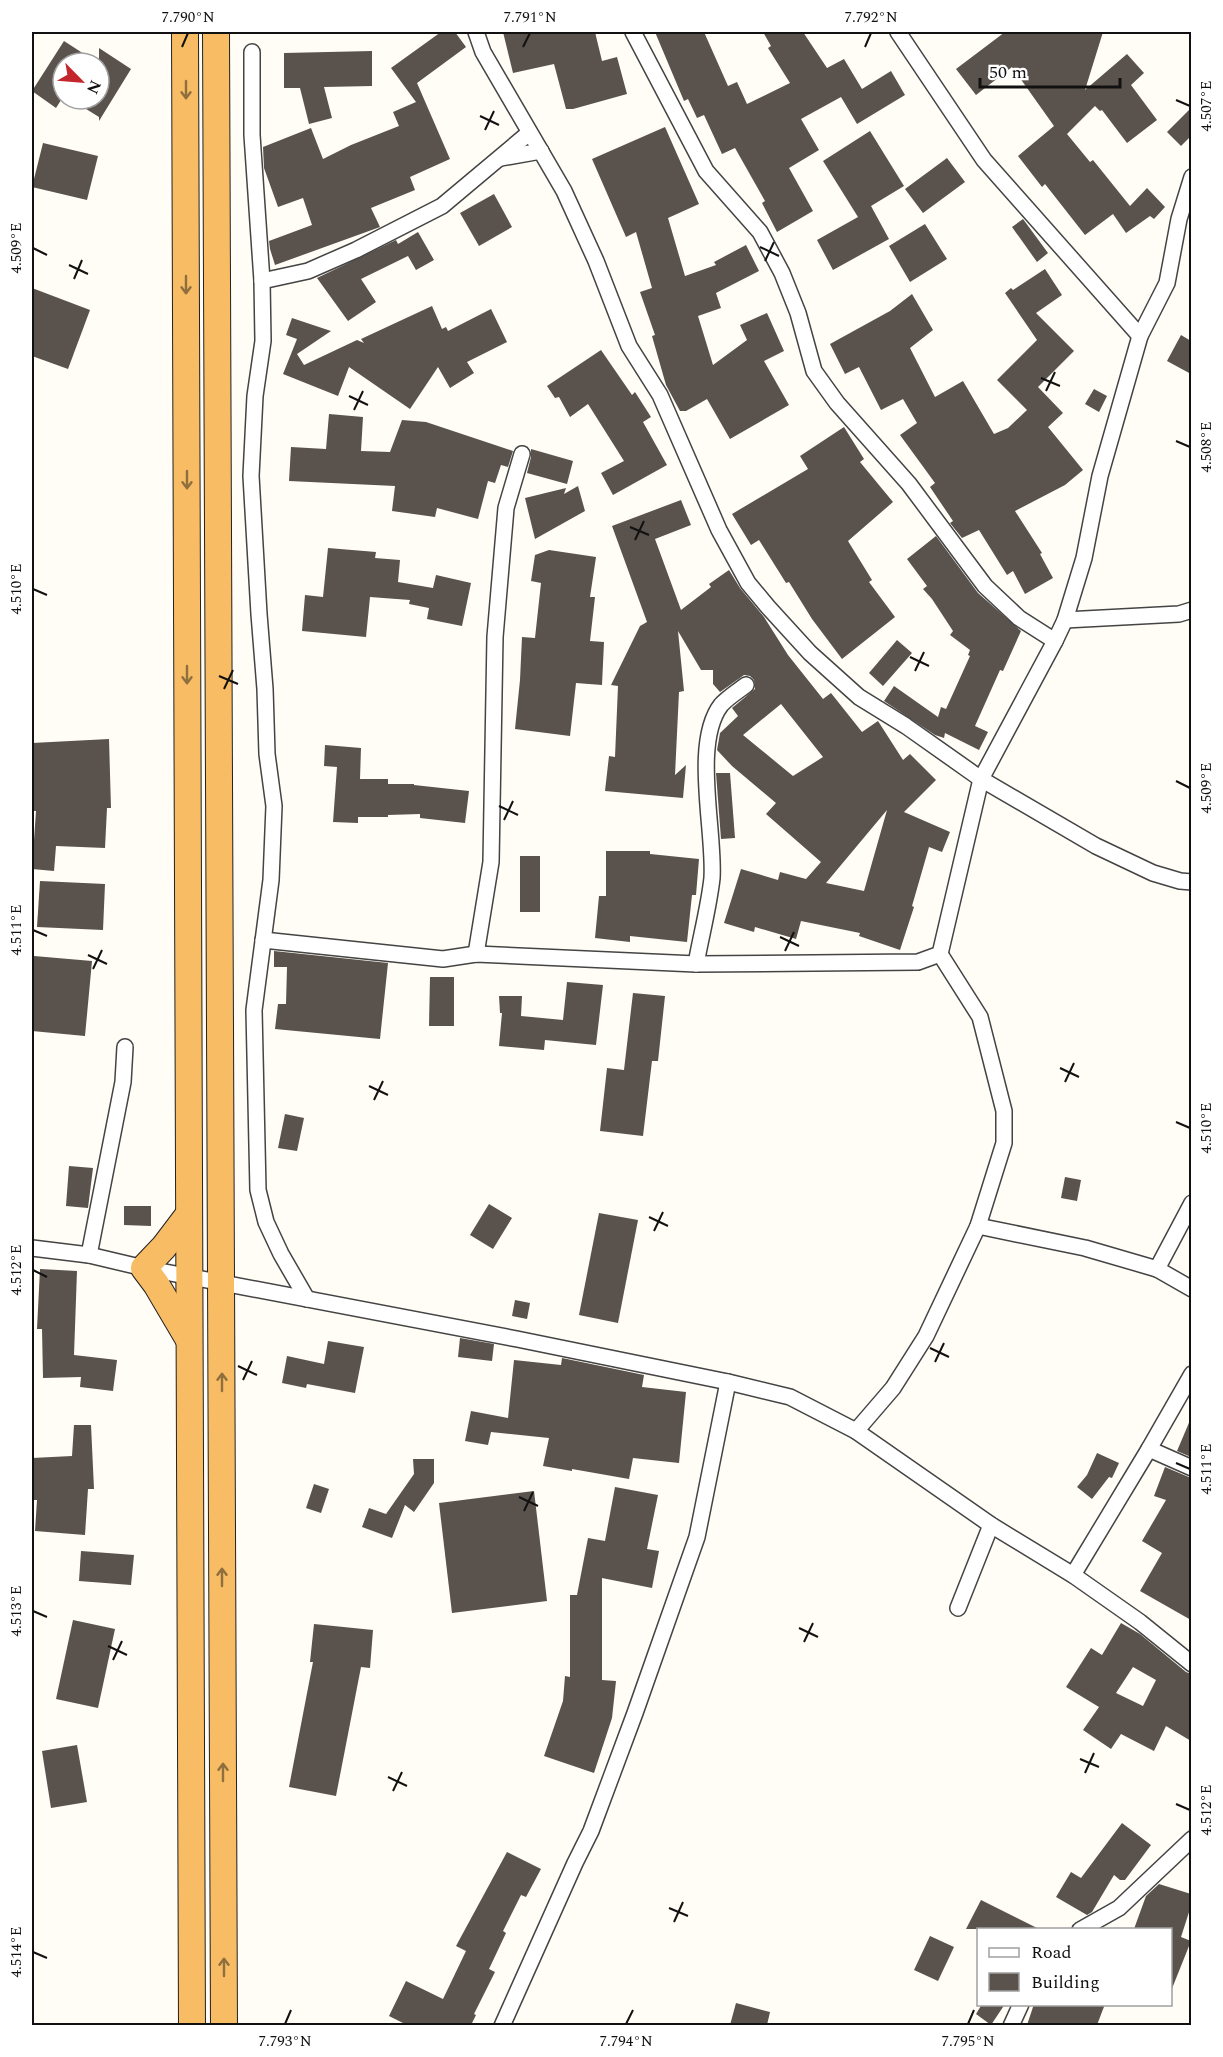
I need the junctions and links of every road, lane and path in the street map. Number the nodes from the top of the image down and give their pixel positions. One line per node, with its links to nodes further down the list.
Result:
1 (185, 32): 26 (highway, one-way to 26)
2 (216, 32): 33 (highway)
3 (476, 32): 7 (street)
4 (633, 32): 16 (street)
5 (898, 32): 12 (street)
6 (252, 52): 11 (street)
7 (529, 133): 8 (street); 9 (street)
8 (542, 152): 9 (street); 18 (street)
9 (498, 159): 11 (street)
10 (1191, 177): 12 (street)
11 (262, 281): 20 (street)
12 (1140, 336): 15 (street)
13 (522, 454): 21 (street)
14 (1191, 610): 15 (street)
15 (1065, 620): 16 (street)
16 (1055, 640): 18 (street)
17 (746, 685): 23 (street)
18 (981, 779): 19 (street); 22 (street)
19 (1191, 882)
20 (263, 940): 21 (street); 35 (street)
21 (476, 954): 23 (street)
22 (940, 954): 23 (street); 27 (street)
23 (696, 964)
24 (125, 1047): 29 (street)
25 (1191, 1203): 31 (street)
26 (189, 1214): 30 (highway); 32 (highway)
27 (978, 1226): 31 (street); 39 (street)
28 (32, 1248): 29 (street)
29 (89, 1255): 30 (street)
30 (144, 1268): 32 (street); 36 (highway)
31 (1157, 1269): 34 (street)
32 (189, 1276): 33 (street); 36 (highway)
33 (221, 1282): 35 (street); 50 (highway, one-way to 33)
34 (1191, 1289)
35 (307, 1299): 38 (street)
36 (190, 1341): 49 (highway)
37 (1191, 1374): 40 (street)
38 (728, 1382): 39 (street); 51 (street)
39 (856, 1431): 42 (street)
40 (1149, 1449): 41 (street); 43 (street)
41 (1191, 1468)
42 (991, 1525): 43 (street); 44 (street)
43 (1073, 1575): 45 (street)
44 (958, 1608)
45 (1191, 1664)
46 (1191, 1839): 47 (street)
47 (1082, 1928)
48 (1020, 2006): 52 (street)
49 (191, 2025)
50 (224, 2025)
51 (502, 2025)
52 (1011, 2025)

